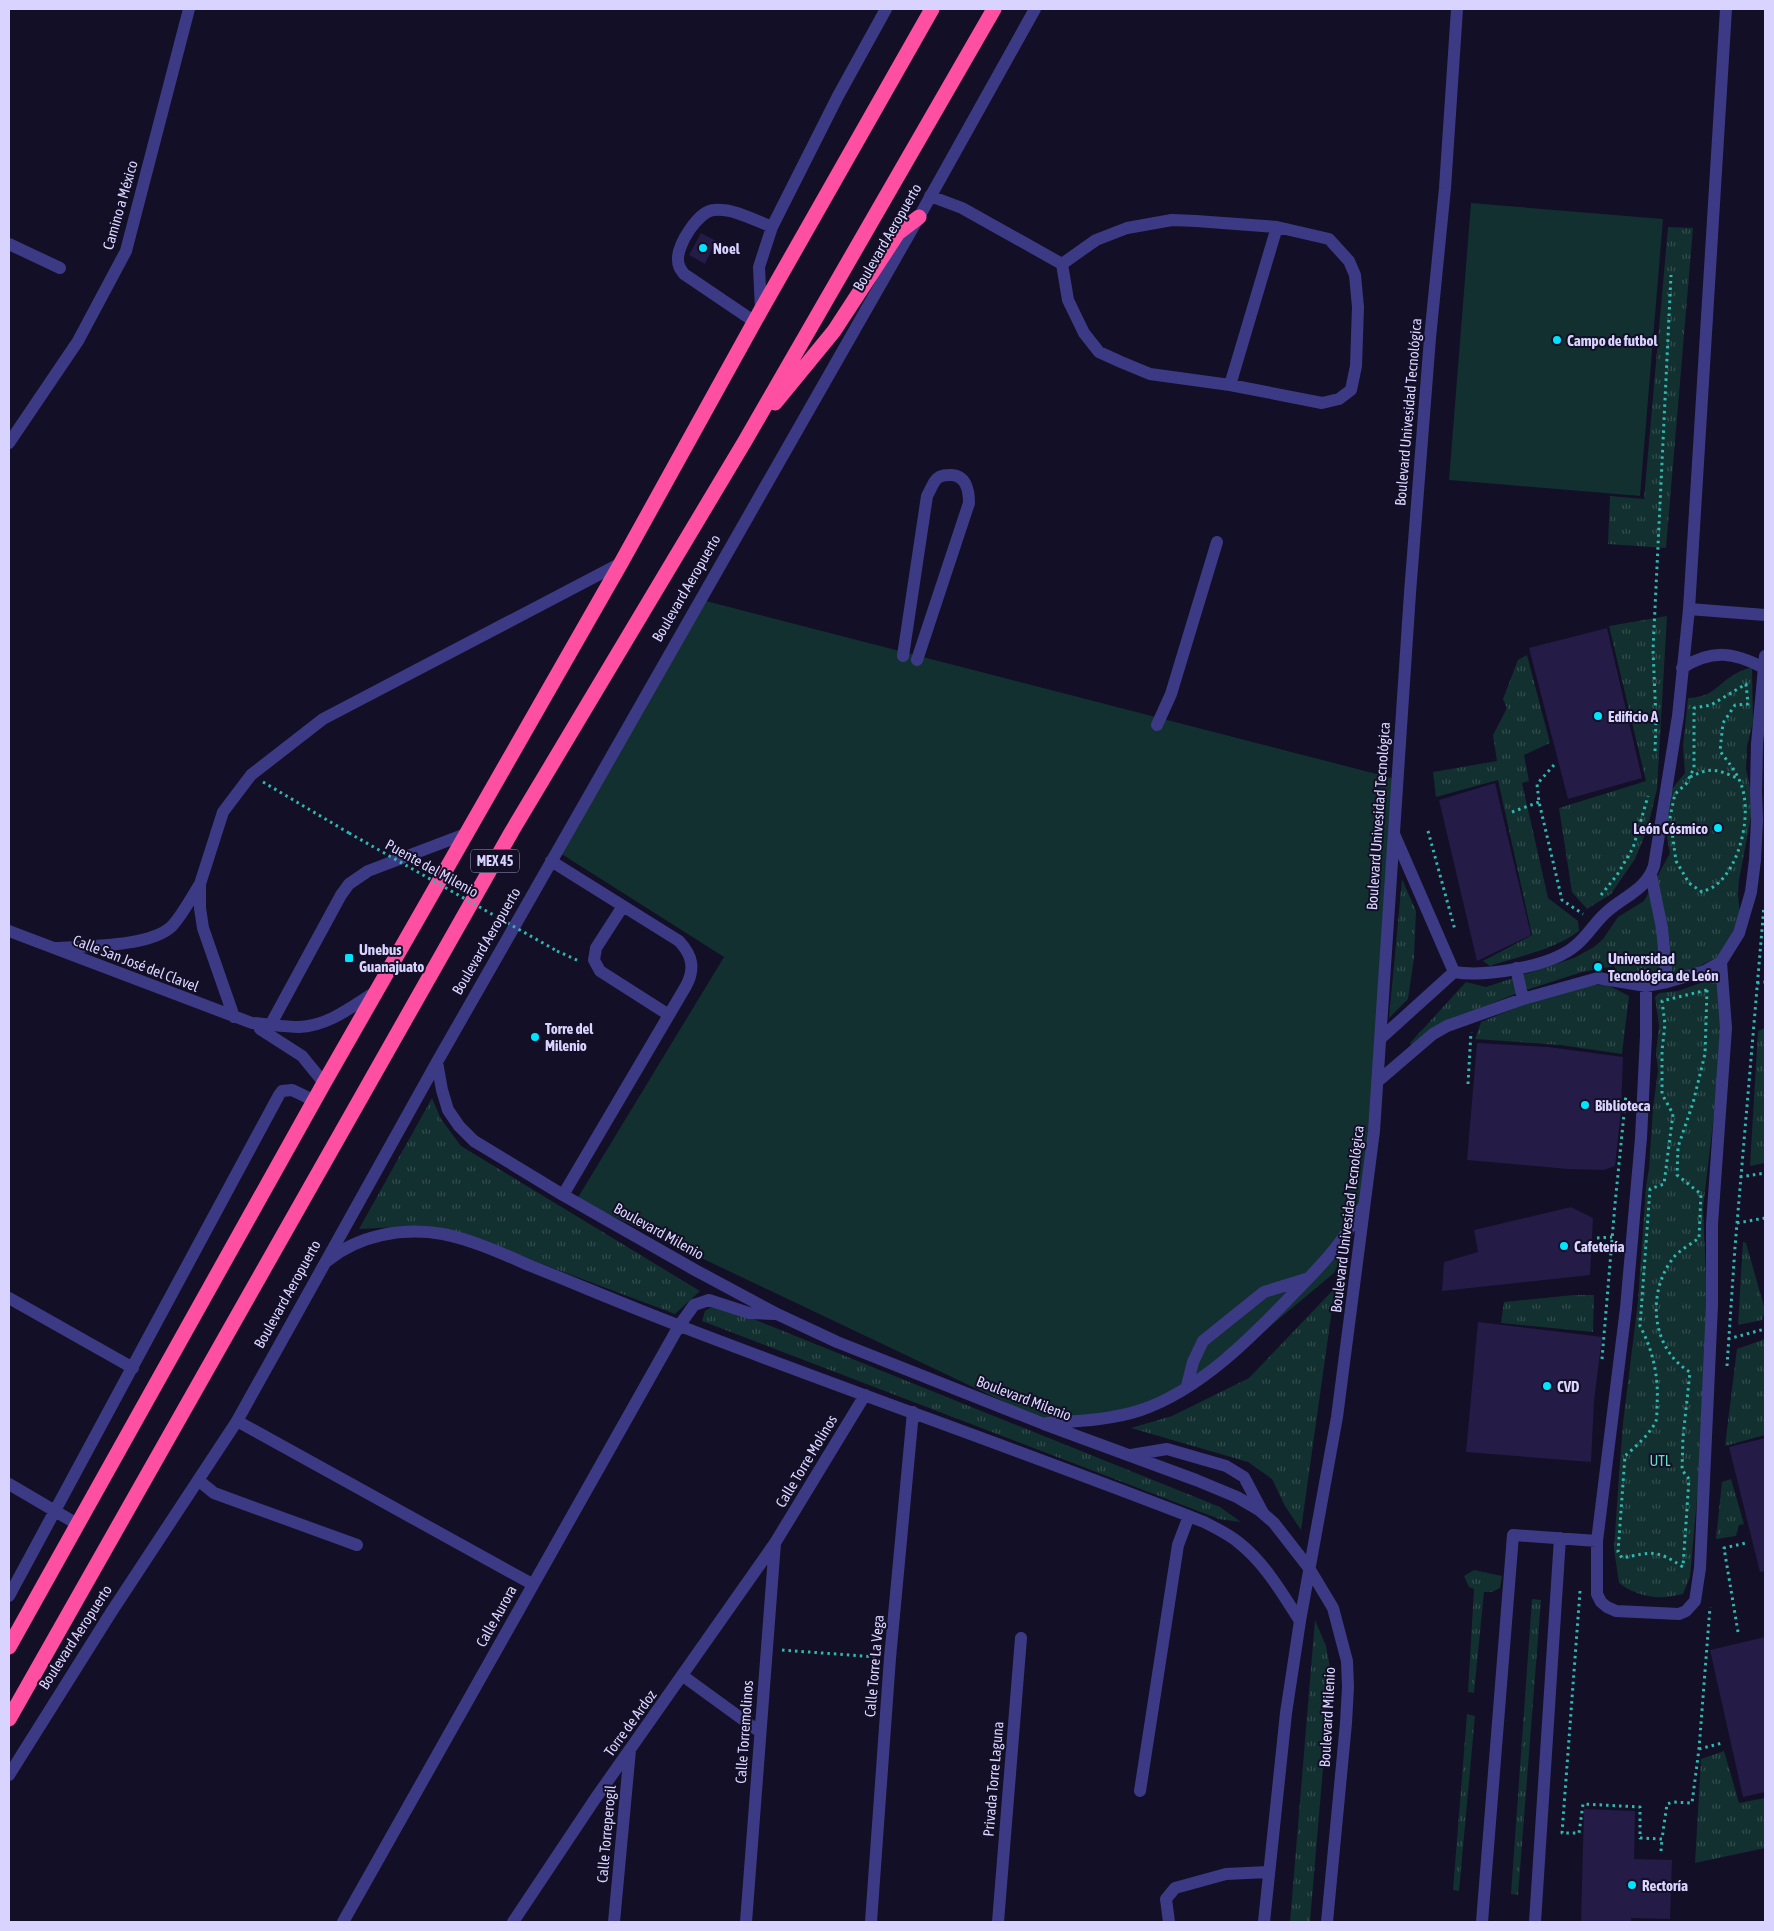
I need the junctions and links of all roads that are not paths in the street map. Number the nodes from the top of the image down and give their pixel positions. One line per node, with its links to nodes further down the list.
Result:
1 (190, 9): 18 (street, Camino a México)
2 (886, 9): 10 (street)
3 (932, 9): 15 (highway, MEX 45)
4 (994, 9): 17 (highway, Boulevard Aeropuerto / MEX 45)
5 (1035, 9): 8 (street, Boulevard Aeropuerto)
6 (1457, 9): 30 (street, Boulevard Univesidad Tecnológica)
7 (1726, 9): 21 (street)
8 (930, 196): 9 (street, Boulevard Aeropuerto); 13 (street)
9 (919, 217): 17 (highway); 32 (street, Boulevard Aeropuerto)
10 (772, 227): 15 (street); 15 (street)
11 (1277, 227): 13 (street); 16 (street); 16 (street)
12 (9, 244): 14 (street)
13 (1062, 264): 16 (street)
14 (60, 268)
15 (758, 316): 20 (highway, MEX 45)
16 (1230, 386)
17 (745, 441): 84 (highway, Boulevard Aeropuerto / MEX 45)
18 (9, 443)
19 (1217, 542): 29 (street)
20 (621, 563): 31 (highway, MEX 45); 34 (street)
21 (1689, 609): 22 (street); 28 (street)
22 (1765, 615)
23 (909, 616): 24 (street); 24 (street); 25 (street)
24 (931, 616): 26 (street)
25 (903, 656)
26 (917, 660)
27 (1765, 662): 28 (street); 38 (street)
28 (1682, 668): 33 (street)
29 (1157, 725)
30 (1393, 832): 40 (street); 48 (street, Boulevard Univesidad Tecnológica)
31 (468, 833): 43 (highway, MEX 45); 47 (street)
32 (552, 861): 35 (street); 49 (street, Boulevard Aeropuerto)
33 (1651, 875): 39 (street); 41 (street)
34 (200, 884): 37 (street); 46 (street)
35 (623, 906): 45 (street); 45 (street)
36 (9, 931): 37 (street, Calle San José del Clavel)
37 (53, 949): 46 (street, Calle San José del Clavel)
38 (1721, 962): 41 (street); 74 (street)
39 (1516, 968): 40 (street); 44 (street)
40 (1454, 972): 48 (street)
41 (1667, 982): 42 (street)
42 (1646, 986): 44 (street); 74 (street)
43 (377, 990): 47 (street); 51 (highway, MEX 45)
44 (1523, 999): 50 (street)
45 (669, 1015): 53 (street)
46 (234, 1017): 47 (street, Calle San José del Clavel)
47 (268, 1029): 51 (street, Calle San José del Clavel)
48 (1380, 1039): 50 (street, Boulevard Univesidad Tecnológica)
49 (437, 1062): 53 (street, Boulevard Milenio); 55 (street, Boulevard Aeropuerto)
50 (1377, 1082): 54 (street, Boulevard Univesidad Tecnológica)
51 (324, 1083): 52 (highway, MEX 45)
52 (314, 1101): 60 (street); 72 (highway, MEX 45)
53 (563, 1195): 58 (street, Boulevard Milenio)
54 (1366, 1203): 56 (street); 77 (street, Boulevard Univesidad Tecnológica)
55 (323, 1264): 59 (street); 64 (street, Boulevard Aeropuerto)
56 (1309, 1278): 61 (street); 61 (street)
57 (9, 1298): 60 (street)
58 (777, 1314): 59 (street, Calle Aurora); 65 (street, Boulevard Milenio)
59 (679, 1326): 62 (street); 78 (street, Calle Aurora)
60 (133, 1368): 69 (street)
61 (1188, 1386): 65 (street)
62 (866, 1395): 63 (street); 75 (street, Calle Torre Molinos)
63 (913, 1412): 71 (street); 94 (street, Calle Torre La Vega)
64 (238, 1421): 67 (street, Boulevard Aeropuerto); 78 (street)
65 (1044, 1424): 66 (street, Boulevard Milenio)
66 (1130, 1455): 70 (street, Boulevard Milenio); 70 (street)
67 (198, 1480): 76 (street); 87 (street, Boulevard Aeropuerto)
68 (9, 1484): 69 (street)
69 (56, 1511): 72 (street); 79 (street)
70 (1262, 1513): 77 (street, Boulevard Milenio)
71 (1189, 1516): 80 (street); 88 (street)
72 (77, 1524): 82 (highway, MEX 45)
73 (1560, 1538): 74 (street); 99 (street); 100 (street)
74 (1596, 1541)
75 (775, 1544): 83 (street, Torre de Ardoz); 85 (street, Calle Torremolinos)
76 (357, 1545)
77 (1310, 1568): 80 (street, Boulevard Univesidad Tecnológica); 98 (street, Boulevard Milenio)
78 (532, 1584): 90 (street, Calle Aurora)
79 (9, 1596)
80 (1300, 1621): 89 (street)
81 (1021, 1638): 95 (street, Privada Torre Laguna)
82 (9, 1647)
83 (683, 1676): 85 (street); 86 (street, Torre de Ardoz)
84 (9, 1719)
85 (760, 1732): 93 (street, Calle Torremolinos)
86 (630, 1750): 91 (street, Torre de Ardoz); 92 (street, Calle Torreperogil)
87 (9, 1775)
88 (1140, 1791)
89 (1268, 1872): 96 (street); 97 (street)
90 (343, 1922)
91 (513, 1922)
92 (614, 1922)
93 (746, 1922)
94 (871, 1922)
95 (998, 1922)
96 (1169, 1922)
97 (1264, 1922)
98 (1327, 1922)
99 (1482, 1922)
100 (1535, 1922)

